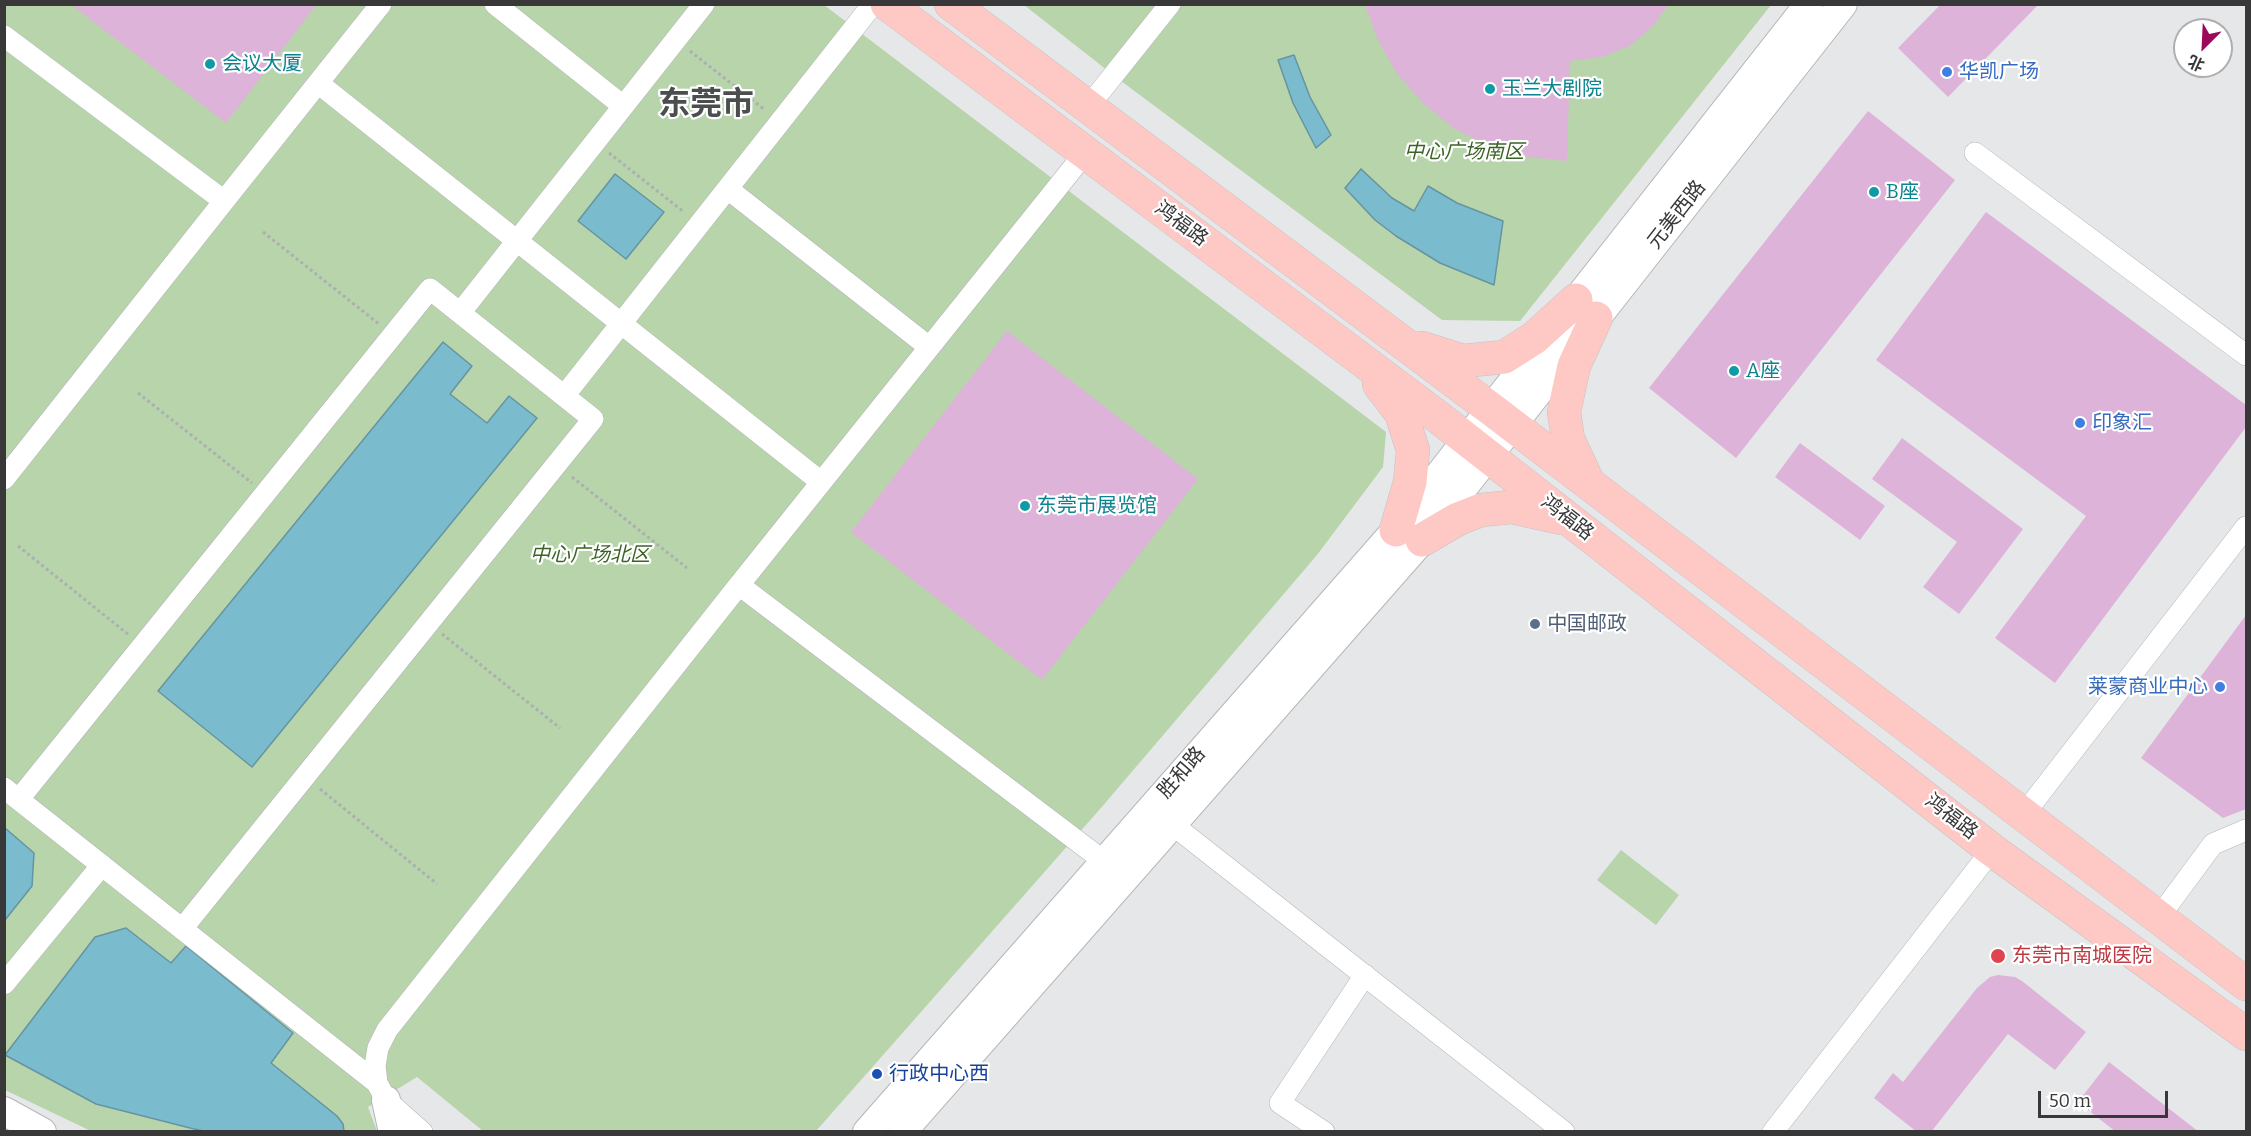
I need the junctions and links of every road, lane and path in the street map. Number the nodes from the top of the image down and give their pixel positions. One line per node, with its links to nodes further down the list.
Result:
1 (381, 4): 12 (street)
2 (495, 4): 13 (street)
3 (704, 4): 11 (street)
4 (873, 4): 15 (street)
5 (887, 4): 17 (main road, 鸿福路)
6 (951, 4): 14 (main road, 鸿福路)
7 (1170, 4): 14 (street)
8 (1809, 4): 24 (main road, 元美西路)
9 (1842, 4): 24 (main road, 元美西路)
10 (4, 36): 20 (street)
11 (676, 40): 13 (street); 15 (path)
12 (318, 83): 20 (street); 23 (street)
13 (623, 106): 16 (street)
14 (1088, 107): 26 (main road, 鸿福路)
15 (781, 122): 19 (street)
16 (595, 142): 21 (path); 23 (street)
17 (1085, 153): 29 (street); 31 (main road, 鸿福路)
18 (1975, 153): 30 (street)
19 (728, 189): 21 (street); 29 (street)
20 (224, 201): 37 (street)
21 (700, 224): 27 (street)
22 (263, 232): 28 (path)
23 (517, 241): 25 (street); 27 (street)
24 (1586, 309): 26 (main road); 34 (main road, 元美西路); 39 (main road)
25 (460, 313): 28 (street); 33 (street)
26 (1376, 322): 34 (main road, 鸿福路)
27 (621, 323): 33 (street); 38 (street)
28 (393, 335): 40 (street)
29 (929, 347): 38 (street)
30 (2247, 355)
31 (1357, 357): 35 (main road, 鸿福路); 43 (main road)
32 (138, 393): 40 (path)
33 (564, 396): 36 (street)
34 (1501, 417): 35 (main road, 胜和路); 39 (main road, 鸿福路)
35 (1477, 448): 41 (main road, 鸿福路); 43 (main road, 胜和路)
36 (556, 464): 45 (path); 47 (street)
37 (4, 478)
38 (821, 482): 46 (street)
39 (1590, 484): 52 (main road, 鸿福路)
40 (265, 494): 48 (street)
41 (1570, 520): 43 (main road); 55 (main road, 鸿福路)
42 (2247, 527): 52 (street)
43 (1409, 535): 53 (main road, 胜和路); 56 (main road, 胜和路)
44 (18, 546): 48 (path)
45 (687, 568)
46 (740, 585): 56 (street); 65 (street)
47 (428, 623): 49 (path); 50 (street)
48 (142, 646): 51 (street)
49 (560, 728)
50 (305, 776): 58 (path); 60 (street)
51 (12, 794): 57 (street)
52 (2024, 814): 59 (main road, 鸿福路)
53 (1173, 825): 61 (street); 71 (main road, 胜和路)
54 (2247, 830): 59 (street)
55 (1992, 850): 64 (main road, 鸿福路); 74 (street)
56 (1105, 862): 70 (main road, 胜和路)
57 (102, 865): 60 (street); 62 (street)
58 (437, 884)
59 (2159, 917): 63 (main road, 鸿福路)
60 (182, 928): 65 (street)
61 (1365, 975): 72 (street); 73 (street)
62 (4, 984)
63 (2247, 984)
64 (2247, 1034)
65 (382, 1091): 68 (main road); 69 (street)
66 (4, 1111): 67 (main road)
67 (42, 1131)
68 (393, 1131)
69 (422, 1131)
70 (867, 1131)
71 (902, 1131)
72 (1324, 1131)
73 (1564, 1131)
74 (1773, 1131)

